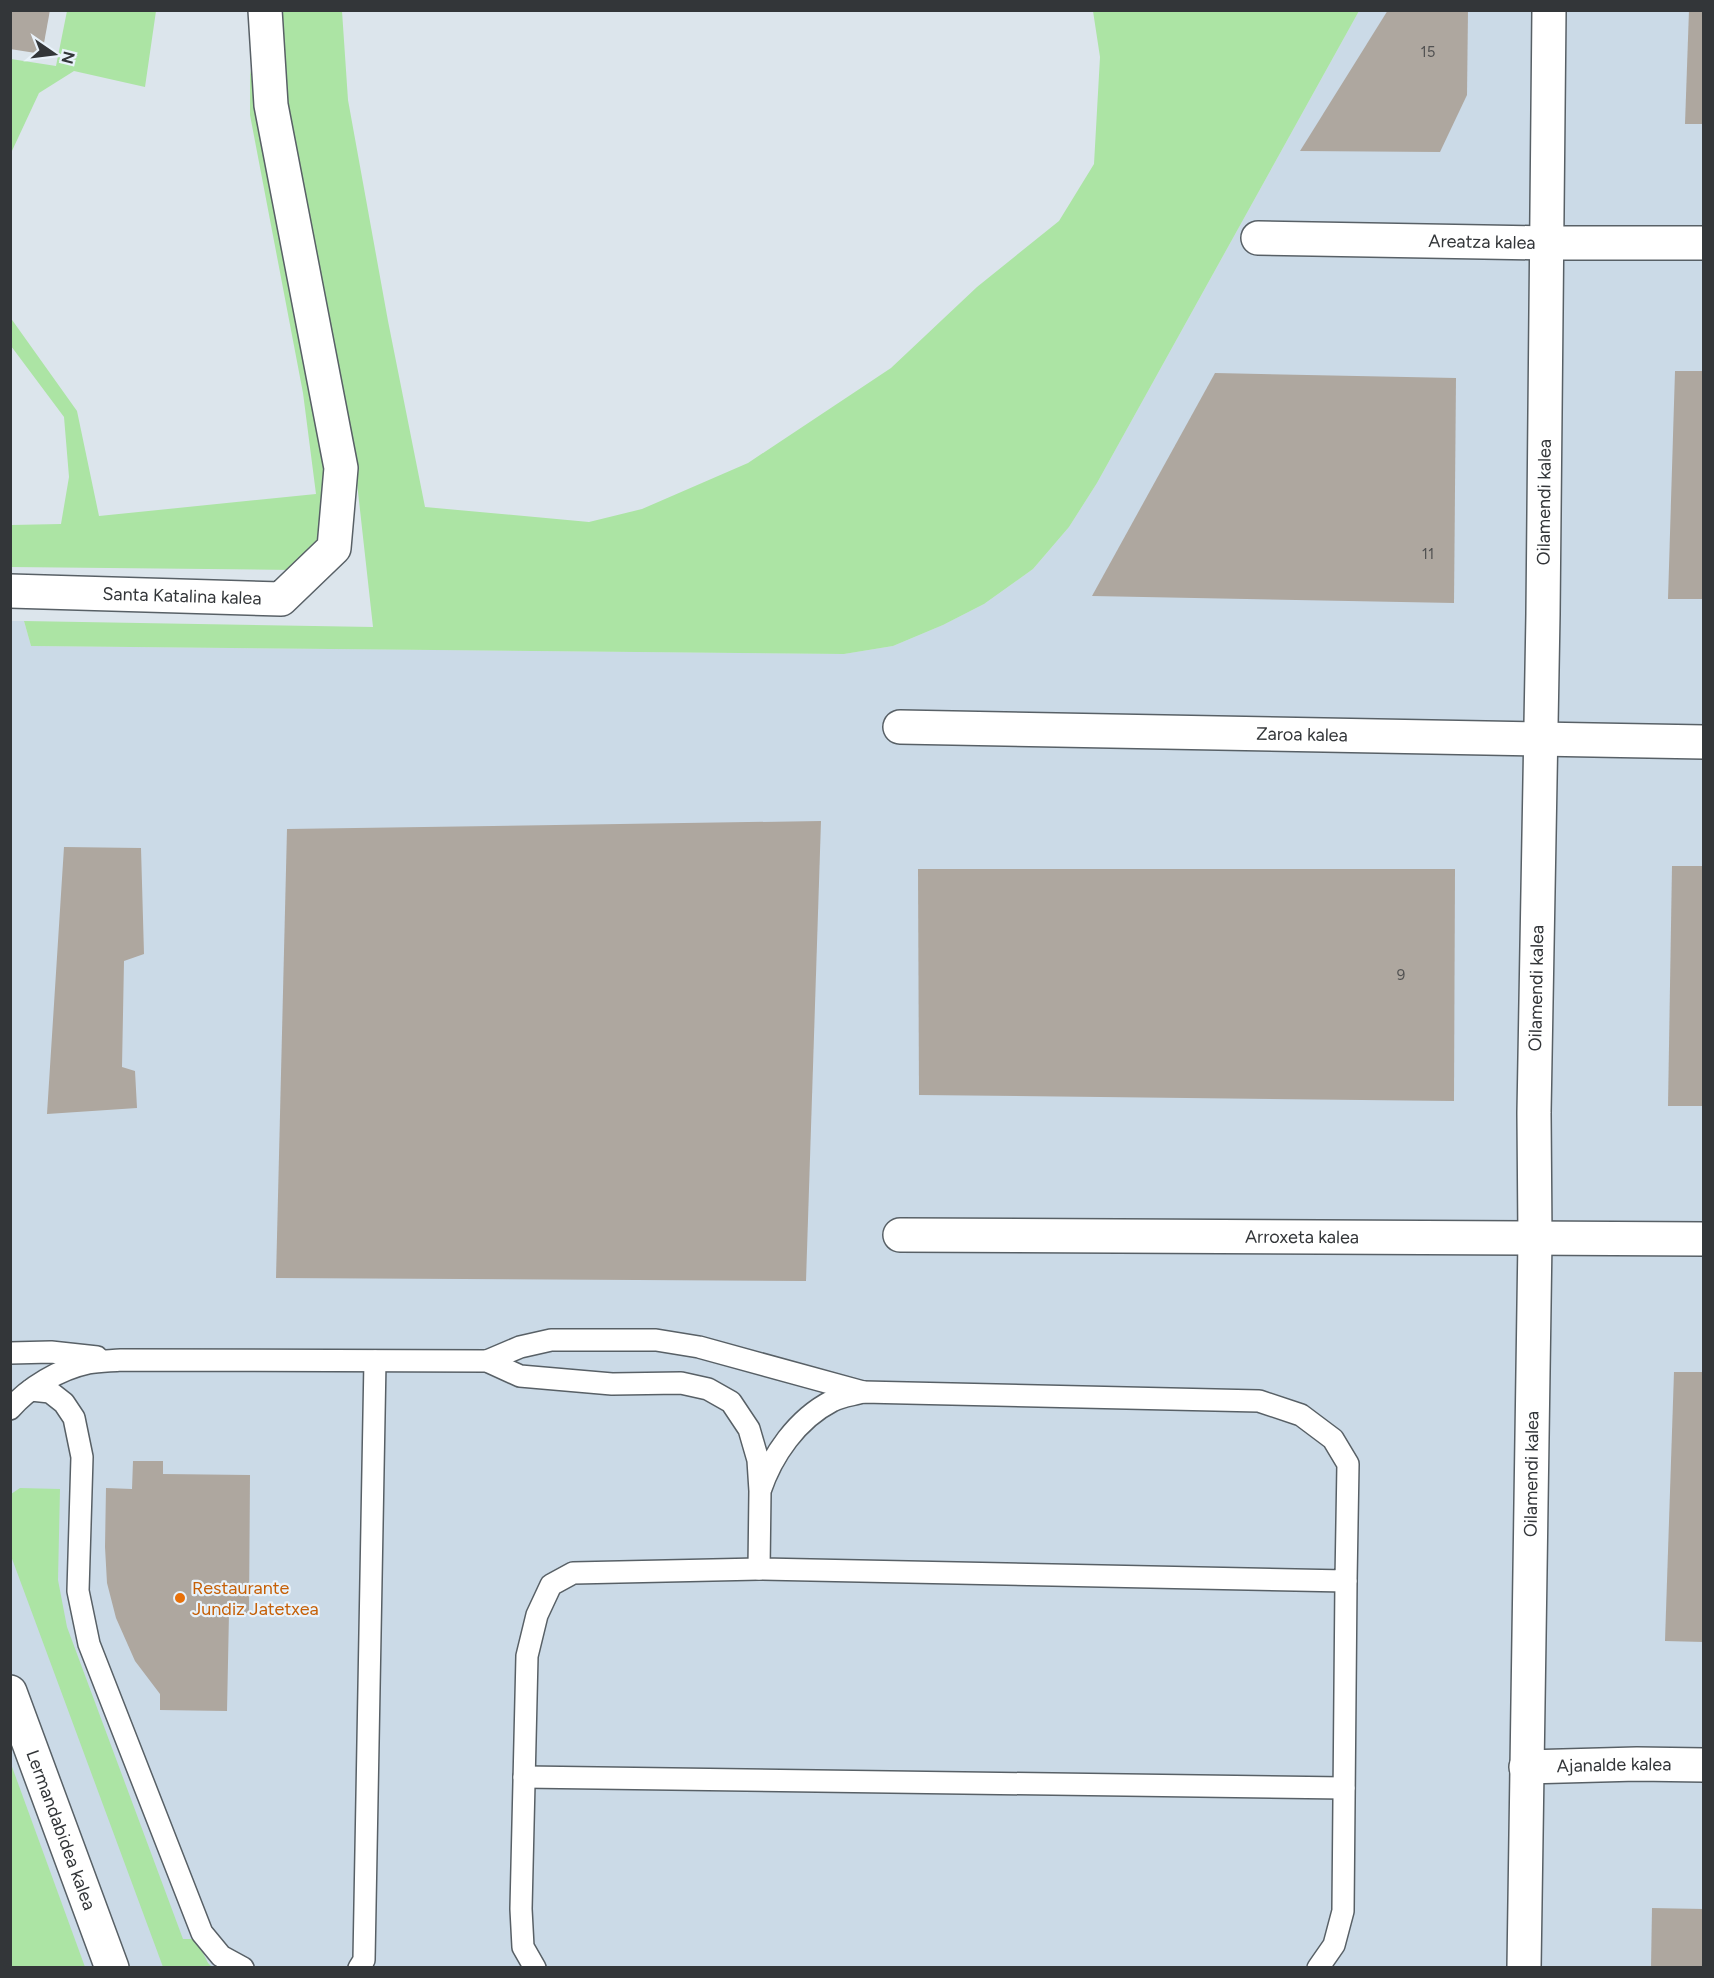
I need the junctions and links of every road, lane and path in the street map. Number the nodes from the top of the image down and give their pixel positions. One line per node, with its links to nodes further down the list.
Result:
1 (265, 10): 6 (street, Santa Katalina kalea)
2 (1549, 10): 4 (street, Oilamendi kalea)
3 (1258, 238): 4 (street, Areatza kalea)
4 (1546, 243): 5 (street, Areatza kalea); 8 (street, Oilamendi kalea)
5 (1704, 243)
6 (10, 591)
7 (900, 727): 8 (street, Zaroa kalea)
8 (1541, 739): 9 (street, Zaroa kalea); 11 (street, Oilamendi kalea)
9 (1704, 742)
10 (900, 1235): 11 (street, Arroxeta kalea)
11 (1535, 1239): 12 (street, Arroxeta kalea); 25 (street, Oilamendi kalea)
12 (1704, 1239)
13 (10, 1353): 14 (lane)
14 (121, 1360): 15 (lane); 17 (lane)
15 (375, 1361): 16 (lane); 30 (lane)
16 (487, 1361): 18 (lane); 20 (lane)
17 (31, 1390): 19 (lane); 29 (lane)
18 (863, 1392): 20 (lane); 22 (lane)
19 (10, 1409)
20 (760, 1491): 21 (lane)
21 (759, 1569): 22 (lane); 26 (lane)
22 (1346, 1581): 27 (lane)
23 (10, 1692): 28 (street, Lermandabidea kalea)
24 (1704, 1765): 25 (street, Ajanalde kalea)
25 (1526, 1767): 33 (street, Oilamendi kalea)
26 (524, 1777): 27 (lane); 31 (lane)
27 (1344, 1788): 32 (lane)
28 (112, 1968)
29 (243, 1968)
30 (359, 1968)
31 (535, 1968)
32 (1318, 1968)
33 (1524, 1968)

